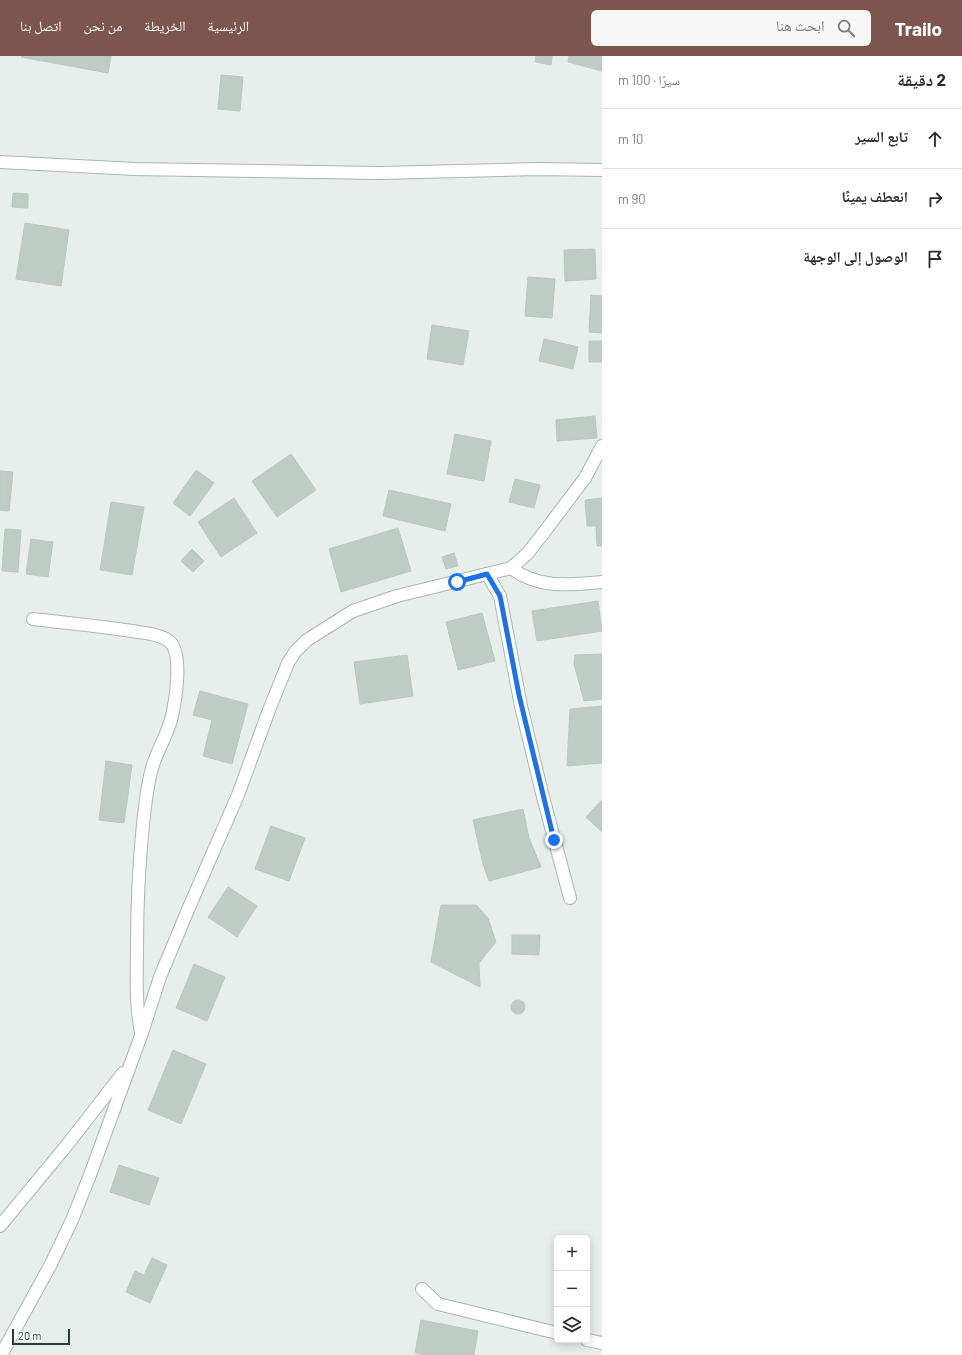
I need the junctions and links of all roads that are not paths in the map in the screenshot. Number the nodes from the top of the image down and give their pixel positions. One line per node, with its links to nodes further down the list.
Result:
1 (0, 162): 2 (street)
2 (602, 170)
3 (602, 446): 4 (street)
4 (511, 568): 5 (street); 6 (street)
5 (487, 574): 8 (street); 9 (street)
6 (602, 582)
7 (33, 619): 9 (street)
8 (570, 898)
9 (142, 1033): 10 (street)
10 (130, 1065): 11 (street); 16 (street)
11 (0, 1226)
12 (422, 1289): 13 (street)
13 (554, 1332)
14 (590, 1341): 15 (street)
15 (602, 1343)
16 (1, 1355)

